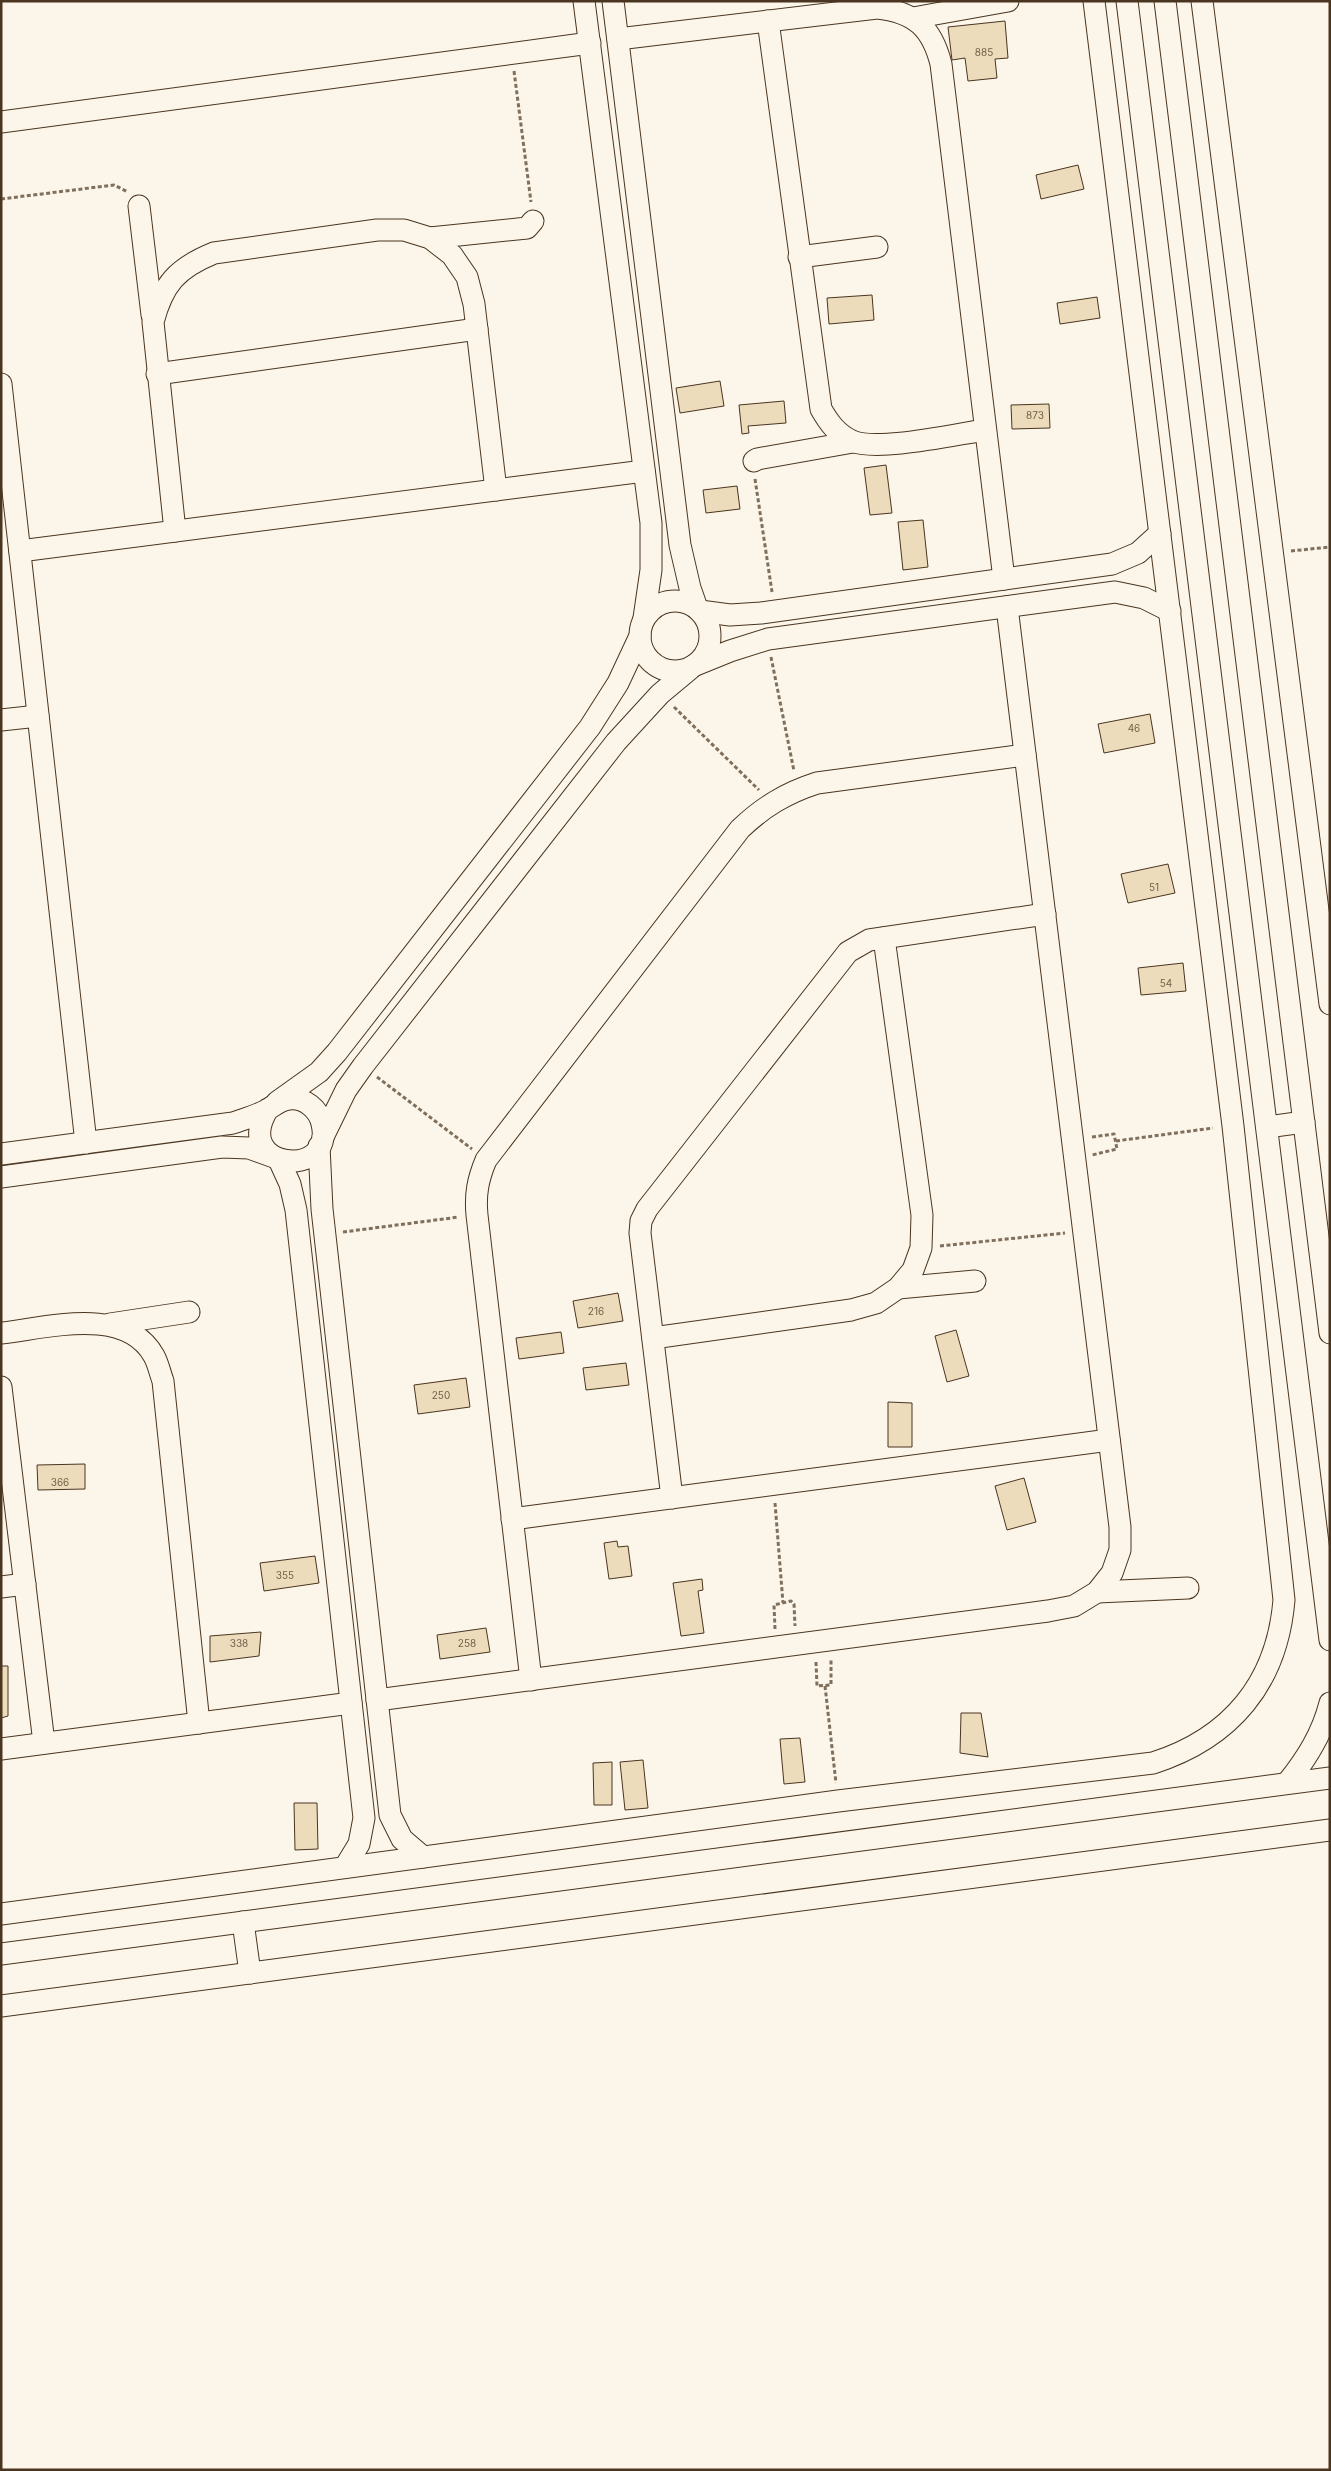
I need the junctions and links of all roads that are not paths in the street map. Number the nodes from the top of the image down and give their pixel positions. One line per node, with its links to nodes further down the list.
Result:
1 (584, 1): 11 (street)
2 (614, 1): 10 (street)
3 (1008, 1): 8 (street)
4 (1094, 1): 19 (street)
5 (1127, 1): 18 (street)
6 (1165, 1): 47 (street)
7 (1202, 1): 45 (street)
8 (913, 18): 9 (street); 24 (street)
9 (768, 21): 10 (street); 17 (street)
10 (618, 39): 34 (street)
11 (590, 43): 12 (street); 27 (street)
12 (1, 122)
13 (138, 206): 20 (street)
14 (533, 221): 15 (street)
15 (430, 238): 20 (street); 21 (street)
16 (877, 247): 17 (street)
17 (799, 257): 25 (street)
18 (1164, 296): 19 (street); 43 (street)
19 (1131, 304): 30 (street)
20 (153, 322): 22 (street)
21 (477, 329): 22 (street); 28 (street)
22 (157, 374): 29 (street)
23 (1, 384): 31 (street)
24 (985, 430): 25 (street); 32 (street)
25 (853, 442): 26 (street)
26 (754, 461)
27 (644, 471): 28 (street); 36 (street)
28 (496, 490): 29 (street)
29 (175, 532): 31 (street)
30 (1160, 533): 32 (street); 35 (street)
31 (20, 551): 38 (street)
32 (1004, 579): 34 (street)
33 (1007, 607): 35 (street); 37 (street); 40 (street)
34 (698, 609): 36 (street); 37 (street)
35 (1170, 611): 44 (street)
36 (642, 627): 37 (street); 46 (street)
37 (692, 667): 49 (street)
38 (38, 716): 39 (street); 50 (street)
39 (1, 720)
40 (1025, 755): 41 (street); 64 (street)
41 (1045, 914): 42 (street); 62 (street)
42 (884, 938): 55 (street); 60 (street)
43 (1250, 988): 44 (street); 48 (street)
44 (1218, 998): 80 (street)
45 (1330, 1004)
46 (273, 1106): 49 (street); 50 (street); 52 (street)
47 (1304, 1122): 48 (street); 59 (street)
48 (1267, 1127): 69 (street)
49 (321, 1142): 52 (street); 71 (street)
50 (86, 1143): 51 (street)
51 (1, 1154)
52 (277, 1158): 53 (street); 73 (street)
53 (1, 1177)
54 (974, 1281): 55 (street)
55 (898, 1288): 60 (street)
56 (190, 1312): 57 (street)
57 (110, 1324): 58 (street); 74 (street)
58 (1, 1333)
59 (1330, 1333)
60 (653, 1338): 63 (street)
61 (1, 1387): 65 (street)
62 (1109, 1440): 63 (street); 68 (street)
63 (672, 1498): 64 (street)
64 (512, 1519): 70 (street)
65 (25, 1584): 66 (street); 75 (street)
66 (1, 1587)
67 (1188, 1588): 68 (street)
68 (1097, 1592): 70 (street)
69 (1330, 1640)
70 (531, 1680): 71 (street)
71 (377, 1700): 80 (street)
72 (1330, 1702): 78 (street)
73 (351, 1703): 74 (street); 81 (street)
74 (199, 1723): 75 (street)
75 (44, 1744): 76 (street)
76 (1, 1749)
77 (1330, 1778): 78 (street)
78 (1288, 1783): 83 (street)
79 (1330, 1830): 85 (street)
80 (422, 1857): 81 (street)
81 (345, 1867): 82 (street)
82 (1, 1914)
83 (243, 1922): 84 (street); 85 (street)
84 (1, 1954)
85 (250, 1973): 86 (street)
86 (1, 2006)

